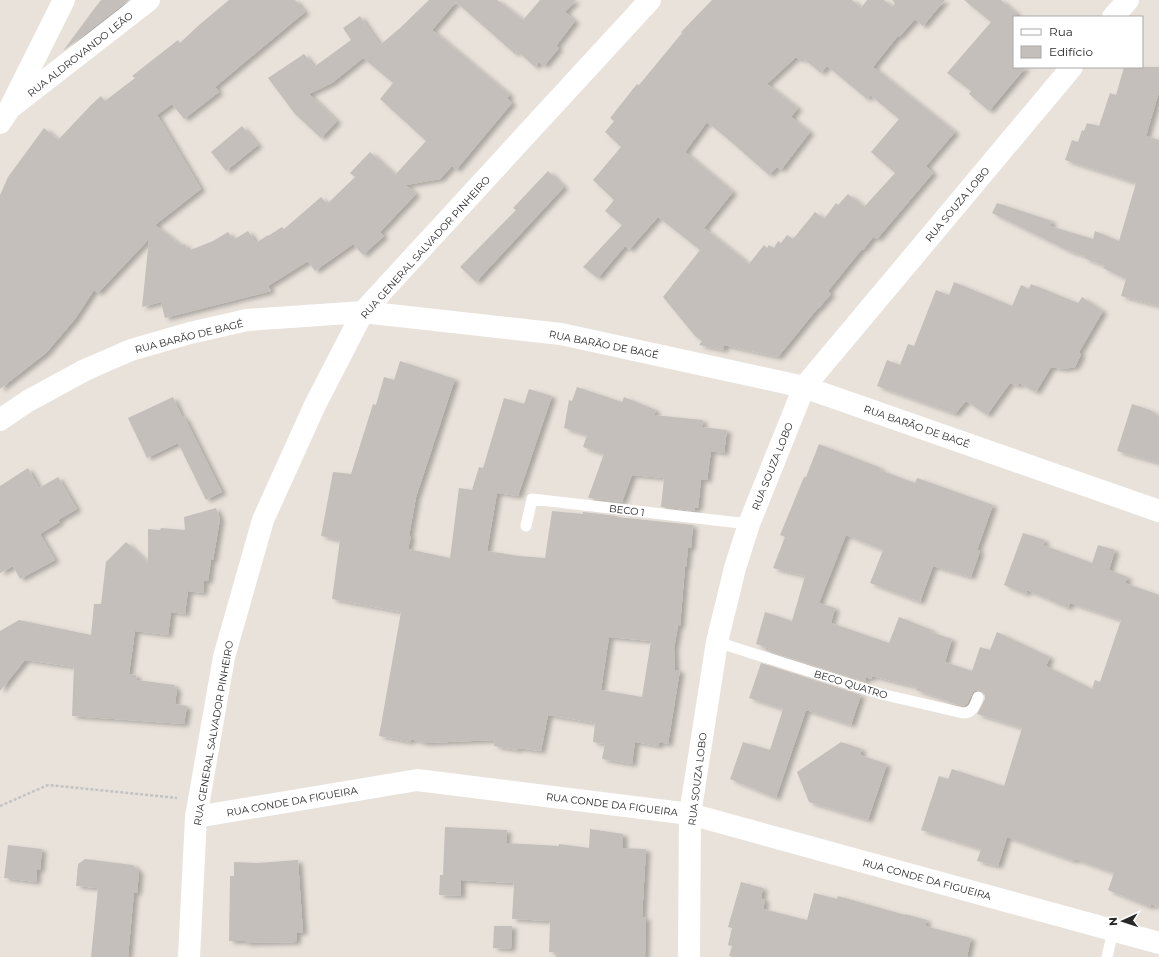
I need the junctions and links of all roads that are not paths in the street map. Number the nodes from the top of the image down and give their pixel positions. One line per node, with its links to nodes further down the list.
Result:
1 (64, 0): 7 (street)
2 (149, 0): 7 (street, RUA ALDROVANDO LEÃO)
3 (650, 0): 8 (street, RUA GENERAL SALVADOR PINHEIRO)
4 (1128, 0): 5 (street)
5 (1114, 16)
6 (1071, 68): 9 (street, RUA SOUZA LOBO)
7 (5, 115)
8 (363, 312): 9 (street, RUA BARÃO DE BAGÉ); 10 (street, RUA BARÃO DE BAGÉ); 16 (street, RUA GENERAL SALVADOR PINHEIRO)
9 (804, 387): 11 (street, RUA BARÃO DE BAGÉ); 12 (street, RUA SOUZA LOBO)
10 (0, 420)
11 (1159, 511)
12 (749, 524): 13 (lane, BECO 1); 14 (street, RUA SOUZA LOBO)
13 (526, 526)
14 (717, 642): 15 (lane, BECO QUATRO); 17 (street, RUA SOUZA LOBO)
15 (978, 697)
16 (198, 809): 17 (street, RUA CONDE DA FIGUEIRA); 20 (street, RUA GENERAL SALVADOR PINHEIRO)
17 (690, 814): 18 (street, RUA CONDE DA FIGUEIRA); 21 (street, RUA SOUZA LOBO)
18 (1114, 931): 19 (street, RUA CONDE DA FIGUEIRA); 22 (lane)
19 (1159, 943)
20 (189, 957)
21 (689, 957)
22 (1107, 957)

